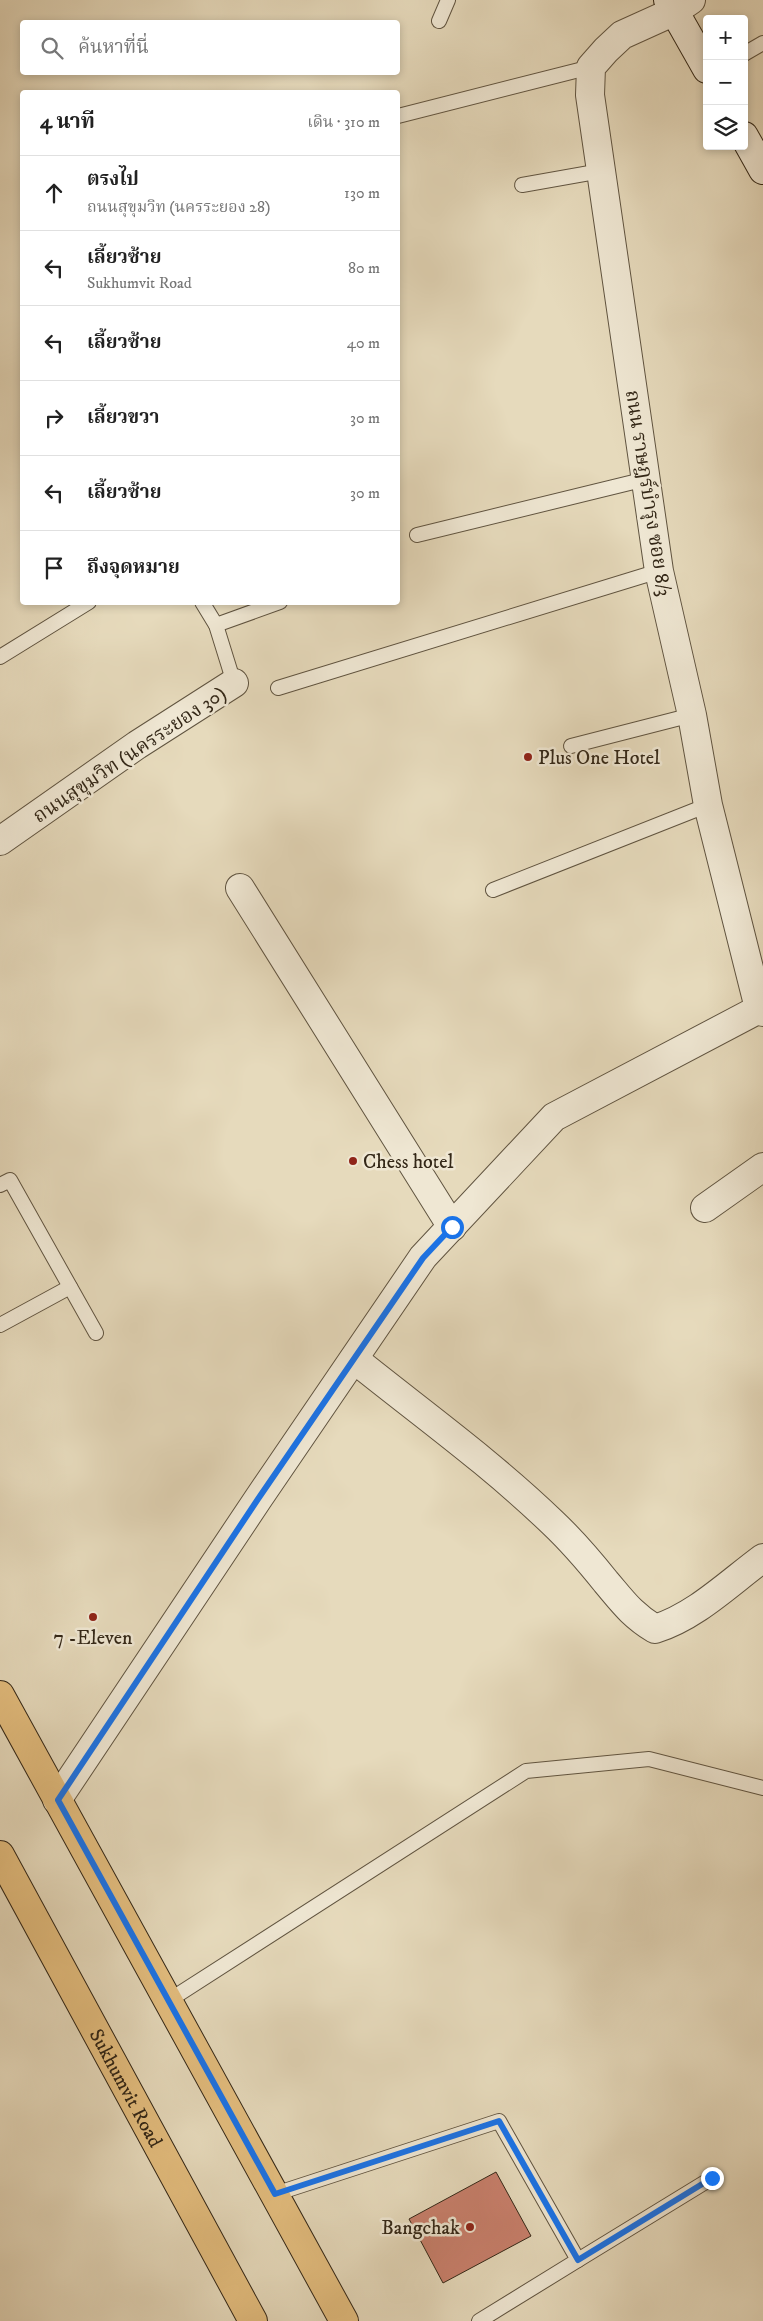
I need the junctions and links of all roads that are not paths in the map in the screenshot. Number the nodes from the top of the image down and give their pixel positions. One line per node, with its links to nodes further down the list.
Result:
1 (448, 0): 3 (lane)
2 (678, 4): 6 (street); 7 (street)
3 (439, 21)
4 (763, 43): 5 (lane)
5 (748, 52)
6 (703, 60)
7 (591, 67): 8 (lane); 11 (street, ถนน ราษฎร์บำรุง ซอย 8/3)
8 (400, 115)
9 (748, 143): 10 (street)
10 (763, 170)
11 (601, 172): 12 (lane); 13 (street, ถนน ราษฎร์บำรุง ซอย 8/3)
12 (522, 185)
13 (646, 480): 14 (lane); 15 (street, ถนน ราษฎร์บำรุง ซอย 8/3)
14 (418, 535)
15 (659, 571): 22 (lane); 23 (street, ถนน ราษฎร์บำรุง ซอย 8/3)
16 (84, 605): 20 (lane)
17 (204, 605): 19 (lane)
18 (272, 605): 19 (lane)
19 (216, 625): 21 (lane)
20 (0, 657)
21 (234, 683): 26 (street, ถนนสุขุมวิท (นครระยอง 30))
22 (278, 688)
23 (692, 715): 24 (lane); 25 (street, ถนน ราษฎร์บำรุง ซอย 8/3)
24 (571, 746)
25 (708, 805): 28 (lane); 29 (street, ถนน ราษฎร์บำรุง ซอย 8/3)
26 (0, 841)
27 (240, 888): 33 (street)
28 (493, 890)
29 (762, 1009): 33 (street)
30 (763, 1167): 32 (street)
31 (0, 1185): 34 (lane)
32 (705, 1208)
33 (452, 1227): 37 (street)
34 (70, 1287): 35 (lane); 36 (lane)
35 (0, 1325)
36 (96, 1333)
37 (354, 1359): 38 (street); 41 (street)
38 (763, 1558)
39 (0, 1695): 41 (main road)
40 (763, 1788): 43 (lane)
41 (58, 1800): 43 (main road)
42 (3, 1872): 47 (main road, Sukhumvit Road)
43 (168, 2001): 45 (main road)
44 (712, 2178): 46 (lane)
45 (275, 2194): 46 (lane); 48 (main road)
46 (578, 2260): 49 (lane)
47 (253, 2321)
48 (344, 2321)
49 (479, 2321)

